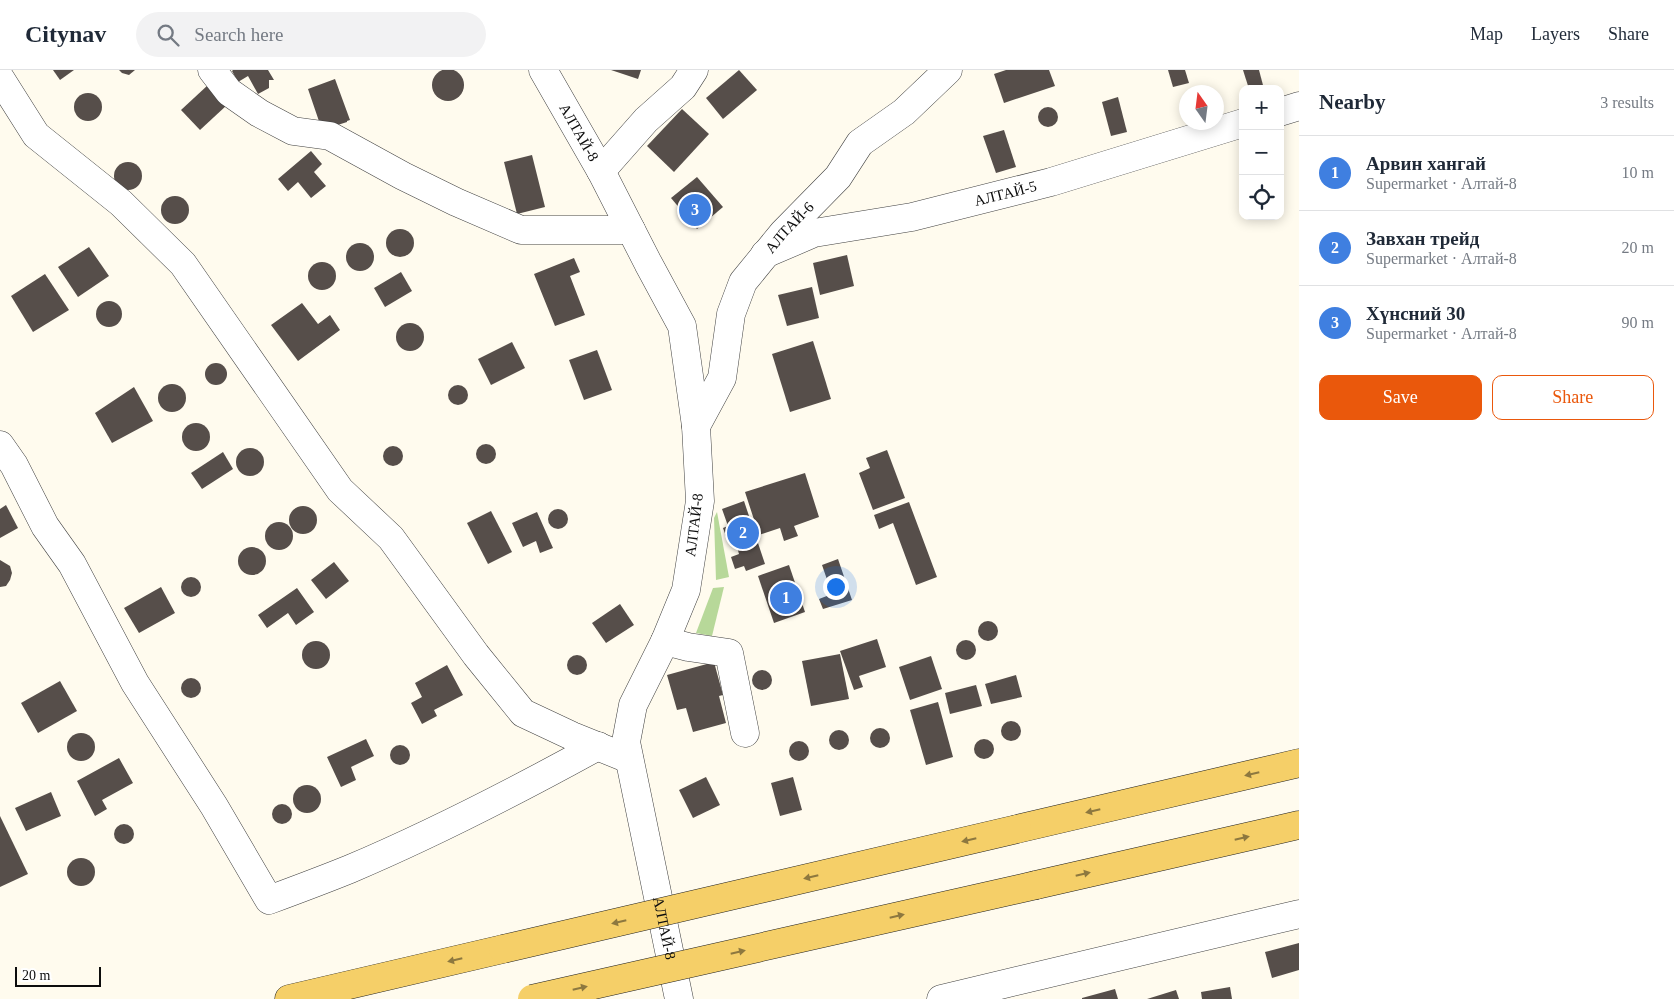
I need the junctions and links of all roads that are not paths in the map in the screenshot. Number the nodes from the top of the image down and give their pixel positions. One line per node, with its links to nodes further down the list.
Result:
1 (212, 70): 10 (street)
2 (543, 70): 9 (street, АЛТАЙ-8)
3 (694, 70): 9 (street)
4 (948, 70): 11 (street, АЛТАЙ-6)
5 (0, 78): 16 (street)
6 (1299, 106): 7 (street)
7 (1284, 111)
8 (1239, 124): 11 (street, АЛТАЙ-5)
9 (601, 171): 10 (street, АЛТАЙ-8)
10 (632, 230): 12 (street, АЛТАЙ-8)
11 (765, 254): 12 (street, АЛТАЙ-6)
12 (696, 426): 14 (street, АЛТАЙ-8)
13 (5, 461): 16 (street)
14 (665, 641): 15 (street); 17 (street, АЛТАЙ-8)
15 (745, 733)
16 (598, 746): 17 (street)
17 (629, 758): 23 (street, АЛТАЙ-8)
18 (1299, 763): 21 (main road, one-way to 21, bridge)
19 (1299, 825): 22 (main road, one-way to 19, bridge)
20 (1299, 914): 24 (street)
21 (288, 999)
22 (532, 999)
23 (679, 999)
24 (941, 999)

